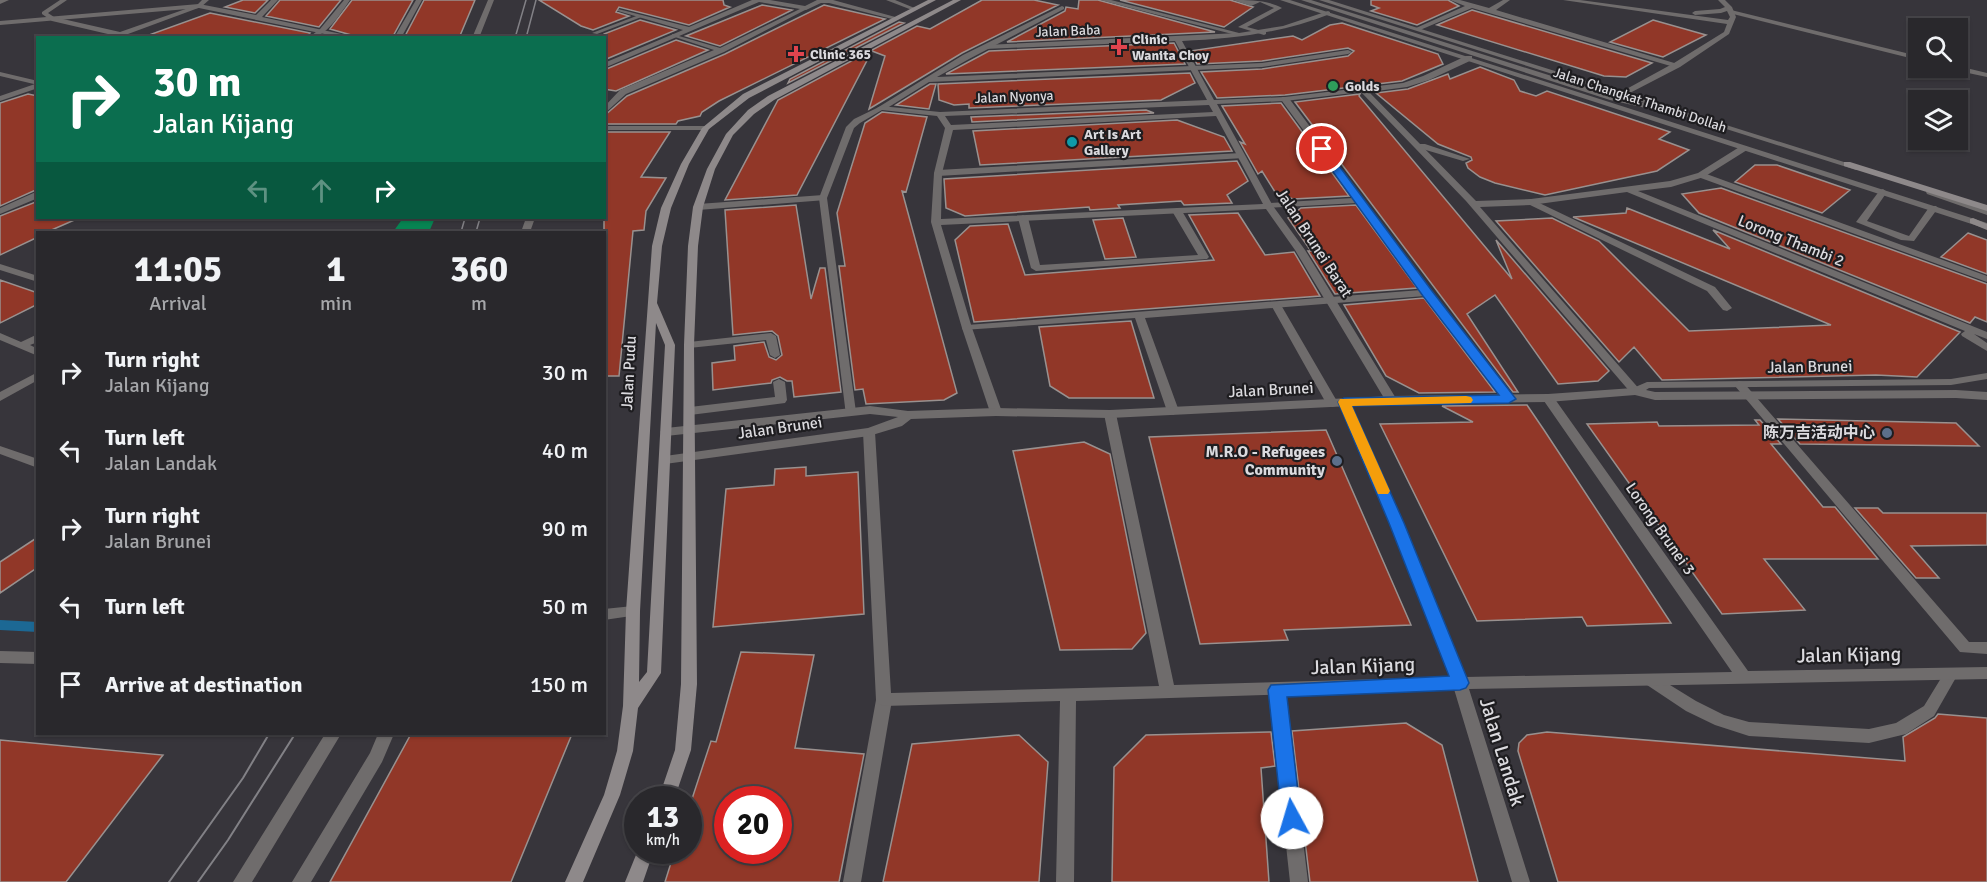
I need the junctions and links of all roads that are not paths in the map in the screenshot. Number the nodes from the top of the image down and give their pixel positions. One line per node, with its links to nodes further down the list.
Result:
1 (6, 0): 24 (street)
2 (64, 0): 38 (street)
3 (206, 0): 26 (street)
4 (275, 0): 36 (street)
5 (347, 0): 42 (street)
6 (419, 0): 50 (street)
7 (491, 0): 51 (street)
8 (759, 0): 27 (street); 40 (street)
9 (889, 0): 29 (street)
10 (958, 0): 94 (main road)
11 (1103, 0): 43 (street)
12 (1135, 0): 43 (street)
13 (1236, 0): 14 (street)
14 (1261, 0): 43 (street)
15 (1284, 0): 32 (street, Jalan Changkat Thambi Dollah)
16 (1304, 0): 76 (street)
17 (1322, 0): 41 (street, Jalan Changkat Thambi Dollah)
18 (1453, 0): 25 (street)
19 (1507, 0): 31 (street)
20 (1566, 0): 34 (street)
21 (1589, 0): 33 (street)
22 (1721, 0): 34 (street)
23 (930, 1): 29 (main road, Jalan Pudu)
24 (0, 2)
25 (1472, 5): 31 (street); 41 (street)
26 (199, 6): 36 (street); 38 (street); 45 (street)
27 (806, 8): 37 (street); 54 (street)
28 (1062, 8): 53 (street)
29 (914, 9): 37 (main road, Jalan Pudu)
30 (620, 10): 35 (street)
31 (1490, 11): 59 (street)
32 (1328, 13): 43 (street, Jalan Baba); 57 (street, Jalan Changkat Thambi Dollah)
33 (1688, 13): 34 (street); 34 (street)
34 (1731, 15): 56 (street); 59 (street)
35 (641, 16): 40 (street); 44 (street)
36 (257, 18): 42 (street)
37 (896, 18): 78 (main road, Jalan Pudu)
38 (52, 19): 39 (street); 45 (street)
39 (0, 22)
40 (688, 29): 46 (street)
41 (1418, 29): 68 (street, Jalan Changkat Thambi Dollah)
42 (322, 30): 48 (street); 49 (street)
43 (1240, 30): 52 (street, Jalan Baba)
44 (595, 33)
45 (120, 34): 47 (street)
46 (674, 35): 54 (street); 58 (street)
47 (128, 36)
48 (314, 36)
49 (348, 36)
50 (398, 36)
51 (476, 36)
52 (1177, 39): 53 (street, Jalan Baba); 60 (street, Jalan Brunei Barat)
53 (985, 47): 64 (street)
54 (721, 50): 73 (street)
55 (1347, 52): 60 (street)
56 (1908, 56)
57 (1469, 58): 67 (street, Jalan Nyonya); 81 (street, Jalan Changkat Thambi Dollah)
58 (606, 65)
59 (1677, 65): 68 (street)
60 (1193, 69): 64 (street); 71 (street, Jalan Brunei Barat)
61 (1968, 71): 63 (street)
62 (0, 74): 65 (street)
63 (1987, 75)
64 (930, 80): 72 (street)
65 (36, 83)
66 (36, 85): 69 (street)
67 (1363, 90): 70 (street, Jalan Nyonya); 80 (street)
68 (1624, 94): 76 (street, Jalan Changkat Thambi Dollah)
69 (0, 99)
70 (1285, 99): 71 (street, Jalan Nyonya); 90 (street)
71 (1212, 102): 74 (street, Jalan Nyonya); 75 (street, Jalan Brunei Barat)
72 (881, 108): 74 (street, Jalan Nyonya); 89 (street)
73 (606, 110)
74 (940, 114): 79 (street)
75 (1217, 114): 79 (street); 82 (street, Jalan Brunei Barat)
76 (1712, 122): 97 (street, Jalan Changkat Thambi Dollah)
77 (606, 128): 78 (street)
78 (706, 128): 108 (main road, Jalan Pudu)
79 (949, 128): 84 (street)
80 (1422, 146): 83 (street); 92 (street)
81 (1744, 148): 85 (street); 87 (street, Jalan Changkat Thambi Dollah)
82 (1241, 156): 84 (street); 93 (street, Jalan Brunei Barat)
83 (1466, 159)
84 (938, 173): 101 (street)
85 (1701, 175): 86 (street); 103 (street)
86 (1630, 191): 91 (street); 113 (street, Lorong Thambi 2)
87 (1883, 192): 95 (street, Jalan Changkat Thambi Dollah); 103 (street)
88 (36, 195): 98 (street)
89 (824, 198): 94 (street); 139 (street)
90 (1359, 200): 93 (street); 107 (street)
91 (1531, 202): 92 (street); 111 (street)
92 (1475, 204): 128 (street)
93 (1269, 206): 96 (street); 109 (street, Jalan Brunei Barat)
94 (698, 207): 119 (main road)
95 (1933, 208): 100 (street, Jalan Changkat Thambi Dollah); 103 (street)
96 (1177, 210): 99 (street); 99 (street)
97 (1987, 210)
98 (0, 211)
99 (1023, 218): 101 (street)
100 (1973, 221): 102 (main road)
101 (936, 222): 114 (street)
102 (1987, 226)
103 (1881, 235): 106 (street)
104 (0, 267): 105 (street)
105 (36, 278)
106 (1987, 279)
107 (1428, 293): 109 (street); 134 (street)
108 (652, 301): 144 (main road); 150 (main road, Jalan Pudu)
109 (1332, 302): 110 (street); 135 (street, Jalan Brunei Barat)
110 (1276, 305): 112 (street); 136 (street, Jalan Landak)
111 (1727, 308)
112 (1139, 315): 114 (street); 138 (street)
113 (1939, 319): 116 (street, Lorong Thambi 2); 120 (street, Lorong Thambi 2)
114 (967, 328): 140 (street)
115 (0, 336): 118 (street)
116 (1987, 336)
117 (36, 338): 118 (street)
118 (23, 345): 121 (street)
119 (689, 345): 122 (street); 137 (main road)
120 (1987, 348)
121 (36, 352)
122 (775, 356)
123 (36, 376): 132 (street)
124 (1987, 376): 126 (street, Jalan Brunei)
125 (779, 382): 137 (street)
126 (1943, 382): 127 (street, Jalan Brunei); 129 (street)
127 (1739, 384): 128 (street, Jalan Brunei); 130 (street)
128 (1635, 392): 130 (street, Jalan Brunei); 133 (street, Jalan Brunei)
129 (1956, 394): 130 (street, Jalan Brunei); 131 (street, Jalan Brunei)
130 (1749, 395): 152 (street)
131 (1987, 396)
132 (0, 397)
133 (1548, 398): 134 (street, Jalan Brunei); 157 (street, Lorong Brunei 3)
134 (1509, 399): 135 (street, Jalan Brunei)
135 (1391, 400): 136 (street, Jalan Brunei)
136 (1338, 402): 138 (street, Jalan Brunei); 159 (street, Jalan Landak)
137 (690, 411): 143 (main road)
138 (1173, 411): 141 (street, Jalan Brunei)
139 (850, 412): 142 (street, Jalan Brunei); 143 (street, Jalan Brunei)
140 (996, 412): 141 (street, Jalan Brunei); 142 (street, Jalan Brunei)
141 (1110, 414): 161 (street)
142 (908, 415): 145 (street, Jalan Brunei)
143 (689, 430): 144 (street, Jalan Brunei); 147 (main road)
144 (666, 432): 148 (main road)
145 (869, 432): 147 (street, Jalan Brunei); 163 (street)
146 (0, 450): 149 (street)
147 (689, 458): 148 (street, Jalan Brunei); 167 (main road)
148 (665, 460): 164 (main road)
149 (36, 463)
150 (633, 611): 151 (street); 164 (main road, Jalan Pudu)
151 (606, 615)
152 (1987, 648)
153 (0, 657): 154 (street)
154 (36, 658)
155 (1987, 673): 156 (street, Jalan Kijang)
156 (1951, 674): 157 (street, Jalan Kijang); 158 (street)
157 (1745, 679): 158 (street, Jalan Kijang)
158 (1652, 681): 159 (street, Jalan Kijang)
159 (1460, 683): 160 (street, Jalan Kijang); 176 (street, Jalan Landak)
160 (1277, 690): 161 (street, Jalan Kijang); 175 (street)
161 (1168, 693): 162 (street, Jalan Kijang)
162 (1068, 695): 163 (street, Jalan Kijang); 174 (street)
163 (884, 700): 173 (street)
164 (631, 706): 171 (main road, Jalan Pudu)
165 (332, 735): 169 (street)
166 (386, 735): 170 (street)
167 (671, 786)
168 (641, 864): 172 (main road)
169 (242, 882)
170 (301, 882)
171 (574, 882)
172 (634, 882)
173 (852, 882)
174 (1065, 882)
175 (1299, 882)
176 (1521, 882)

